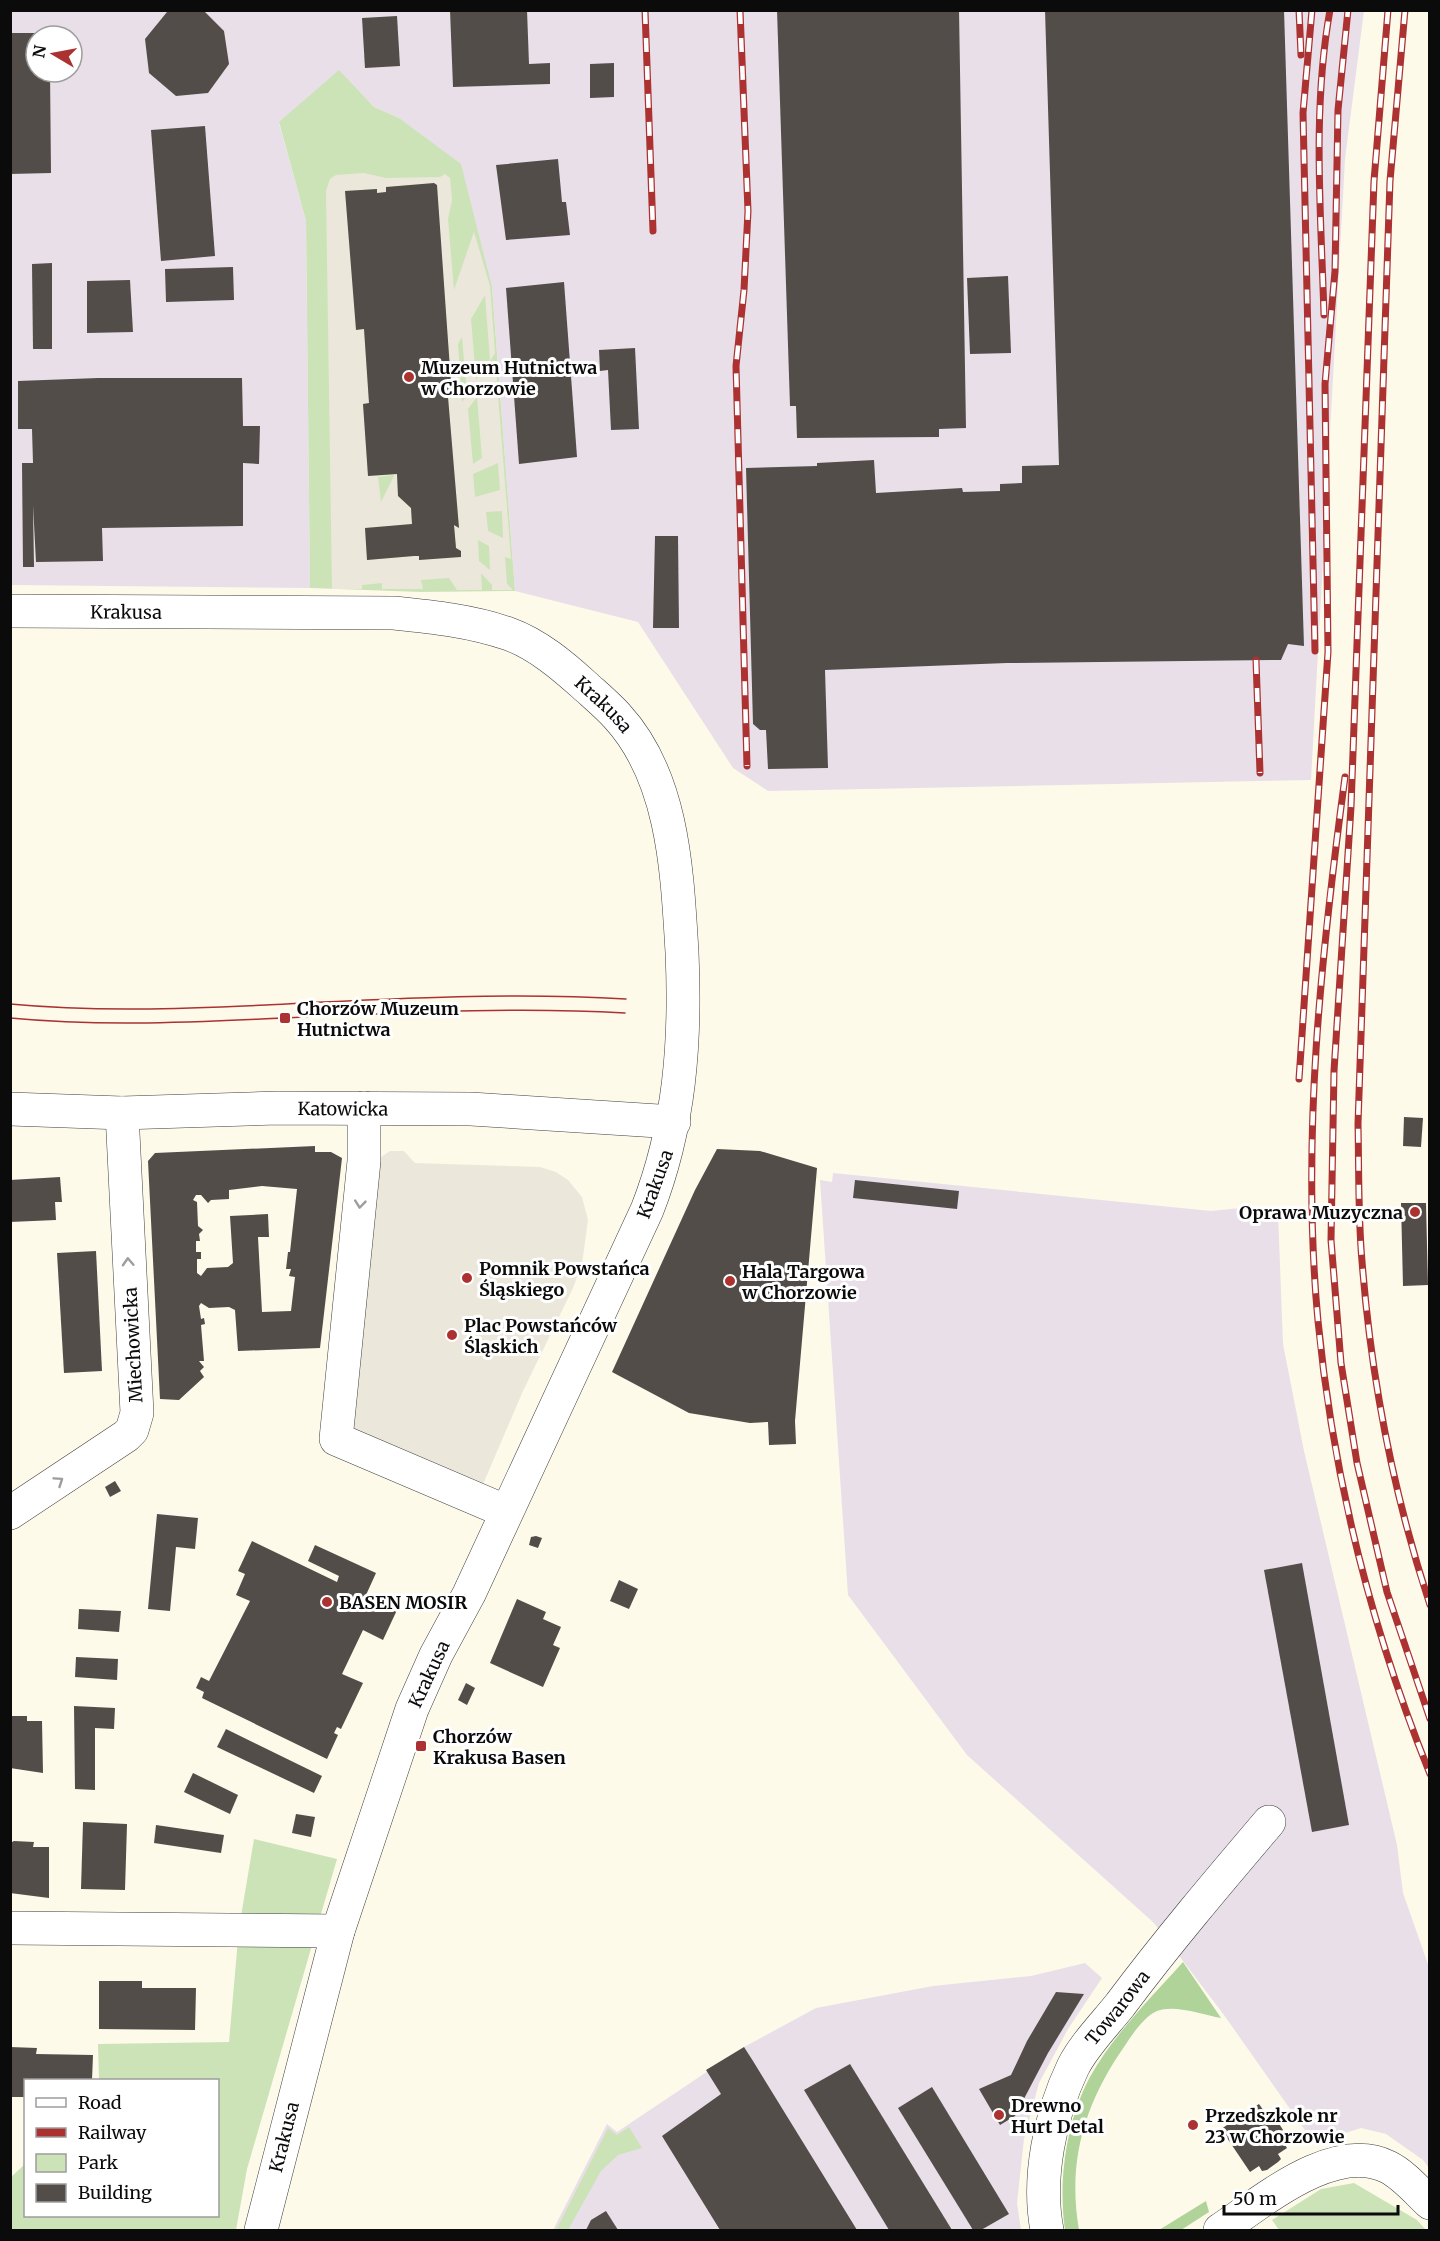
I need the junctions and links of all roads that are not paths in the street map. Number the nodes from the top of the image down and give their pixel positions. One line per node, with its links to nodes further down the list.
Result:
1 (10, 611): 5 (street, Krakusa)
2 (364, 1108): 4 (street, Katowicka); 5 (street, Katowicka); 6 (street, one-way to 6)
3 (10, 1109): 4 (street, Katowicka)
4 (122, 1113): 7 (street, Miechowicka, one-way to 4)
5 (674, 1122): 6 (street, Krakusa)
6 (505, 1511): 10 (street, Krakusa)
7 (10, 1513)
8 (1269, 1822): 13 (street, Towarowa)
9 (10, 1928): 10 (street)
10 (338, 1931): 12 (street, Krakusa)
11 (1430, 2204): 14 (street)
12 (261, 2230)
13 (1047, 2230)
14 (1220, 2230)

